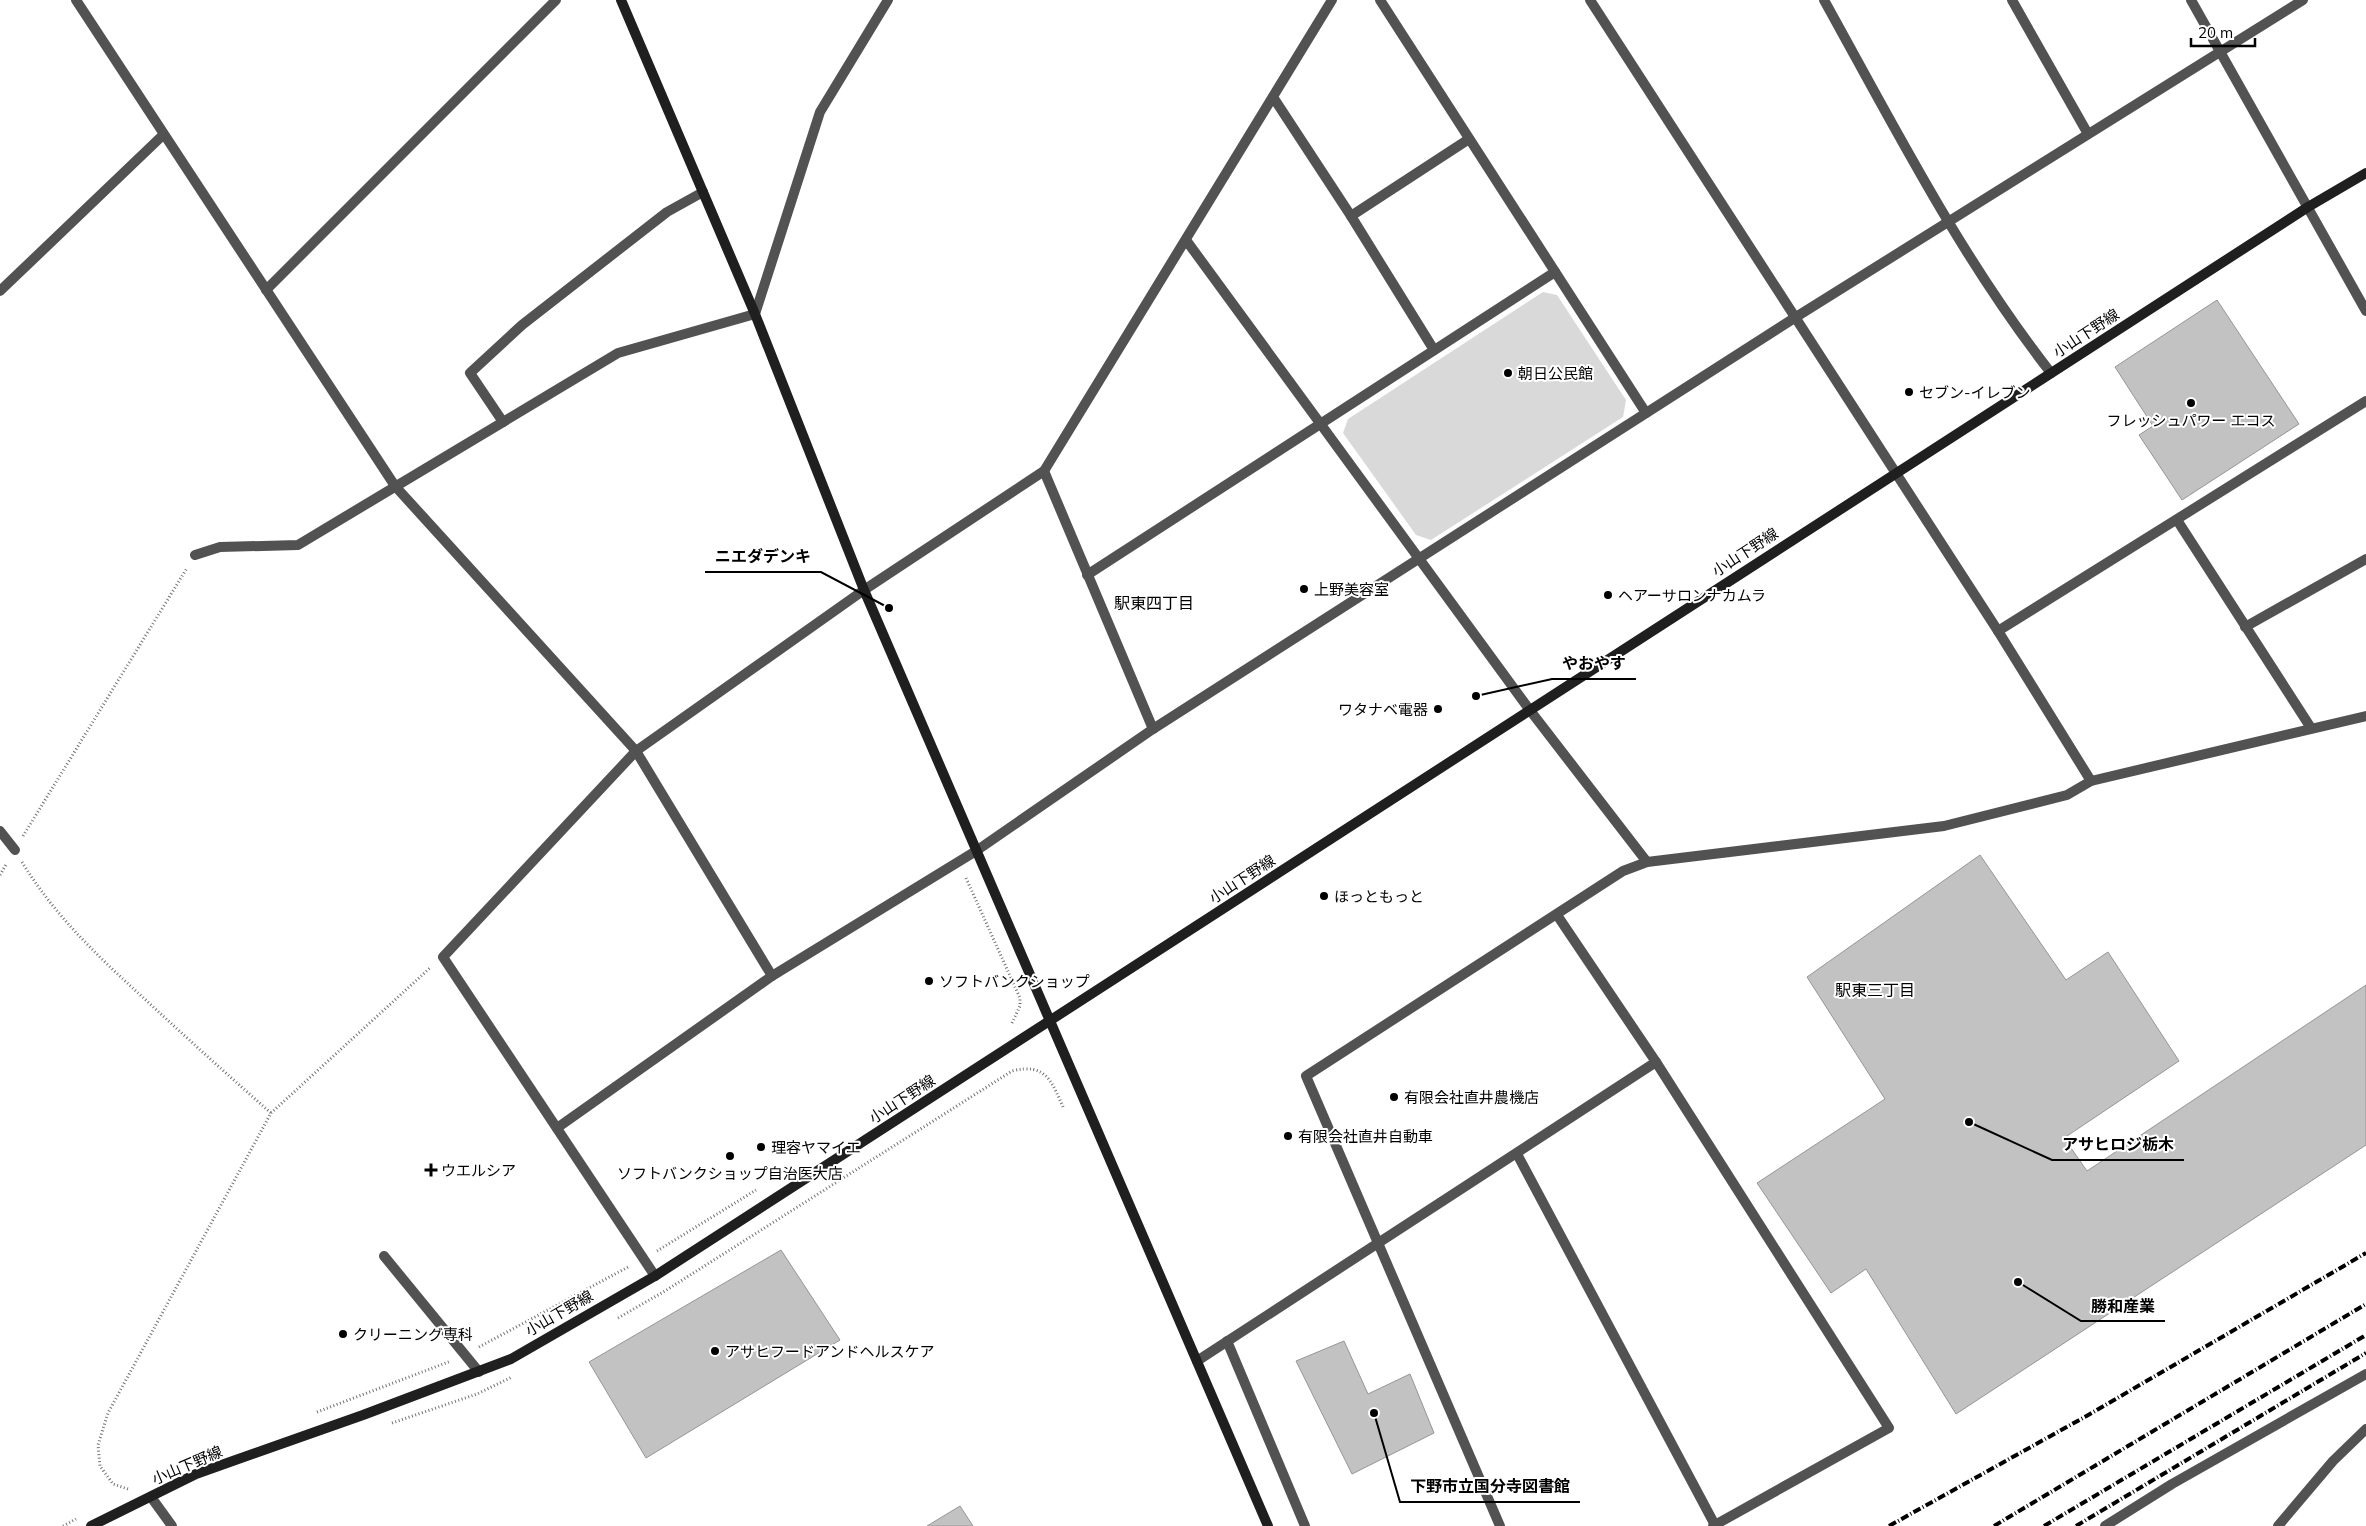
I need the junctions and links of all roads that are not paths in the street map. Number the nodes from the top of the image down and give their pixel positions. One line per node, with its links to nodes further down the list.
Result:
1 (76, 0): 15 (street)
2 (556, 0): 24 (street)
3 (621, 0): 18 (main road)
4 (888, 0): 27 (street)
5 (1332, 0): 13 (street)
6 (1380, 0): 16 (street)
7 (1590, 0): 28 (street)
8 (1824, 0): 21 (street)
9 (2012, 0): 14 (street)
10 (2191, 0): 12 (street)
11 (2303, 0): 12 (street)
12 (2221, 53): 14 (street); 19 (street)
13 (1273, 97): 20 (street); 22 (street)
14 (2088, 134): 21 (street)
15 (163, 135): 24 (street); 25 (street)
16 (1469, 139): 20 (street); 23 (street)
17 (2366, 173): 19 (main road, 小山下野線)
18 (703, 192): 27 (main road); 33 (street)
19 (2308, 207): 26 (street); 30 (main road, 小山下野線)
20 (1351, 216): 29 (street)
21 (1947, 222): 28 (street); 30 (street)
22 (1186, 240): 34 (street); 35 (street)
23 (1555, 272): 29 (street); 32 (street)
24 (266, 290): 37 (street)
25 (0, 291)
26 (2366, 311)
27 (755, 314): 33 (street); 43 (main road)
28 (1796, 317): 32 (street); 36 (street)
29 (1434, 350): 34 (street)
30 (2051, 373): 36 (main road, 小山下野線)
31 (2366, 401): 38 (street)
32 (1646, 413): 40 (street)
33 (503, 422): 37 (street)
34 (1321, 423): 40 (street); 42 (street)
35 (1044, 471): 42 (street); 43 (street)
36 (1896, 474): 45 (street); 46 (main road, 小山下野線)
37 (395, 486): 39 (street); 50 (street)
38 (2178, 520): 44 (street); 45 (street)
39 (195, 555)
40 (1419, 558): 46 (street); 49 (street)
41 (2366, 559): 44 (street)
42 (1087, 575): 49 (street)
43 (864, 590): 50 (street); 54 (main road)
44 (2245, 627): 48 (street)
45 (1998, 631): 51 (street)
46 (1530, 709): 55 (street); 58 (main road, 小山下野線)
47 (2366, 716): 48 (street)
48 (2311, 728): 51 (street)
49 (1154, 729): 54 (street)
50 (636, 751): 57 (street); 60 (street)
51 (2091, 780): 55 (street)
52 (0, 831): 53 (street)
53 (15, 850)
54 (976, 850): 57 (street); 58 (main road)
55 (1646, 862): 56 (street)
56 (1558, 915): 59 (street); 62 (street)
57 (772, 976): 60 (street)
58 (1049, 1022): 64 (main road, 小山下野線); 66 (main road)
59 (1656, 1062): 61 (street); 71 (street)
60 (558, 1128): 64 (street)
61 (1517, 1154): 62 (street); 71 (street)
62 (1377, 1242): 65 (street); 76 (street)
63 (384, 1256): 67 (street)
64 (655, 1276): 67 (main road, 小山下野線)
65 (1227, 1341): 66 (street); 75 (street)
66 (1197, 1361): 74 (main road)
67 (479, 1372): 70 (main road, 小山下野線)
68 (2366, 1374): 77 (street)
69 (2366, 1429): 78 (street)
70 (151, 1497): 72 (main road, 小山下野線); 73 (street)
71 (1714, 1525)
72 (91, 1526)
73 (172, 1526)
74 (1268, 1526)
75 (1306, 1526)
76 (1500, 1526)
77 (2105, 1526)
78 (2278, 1526)

